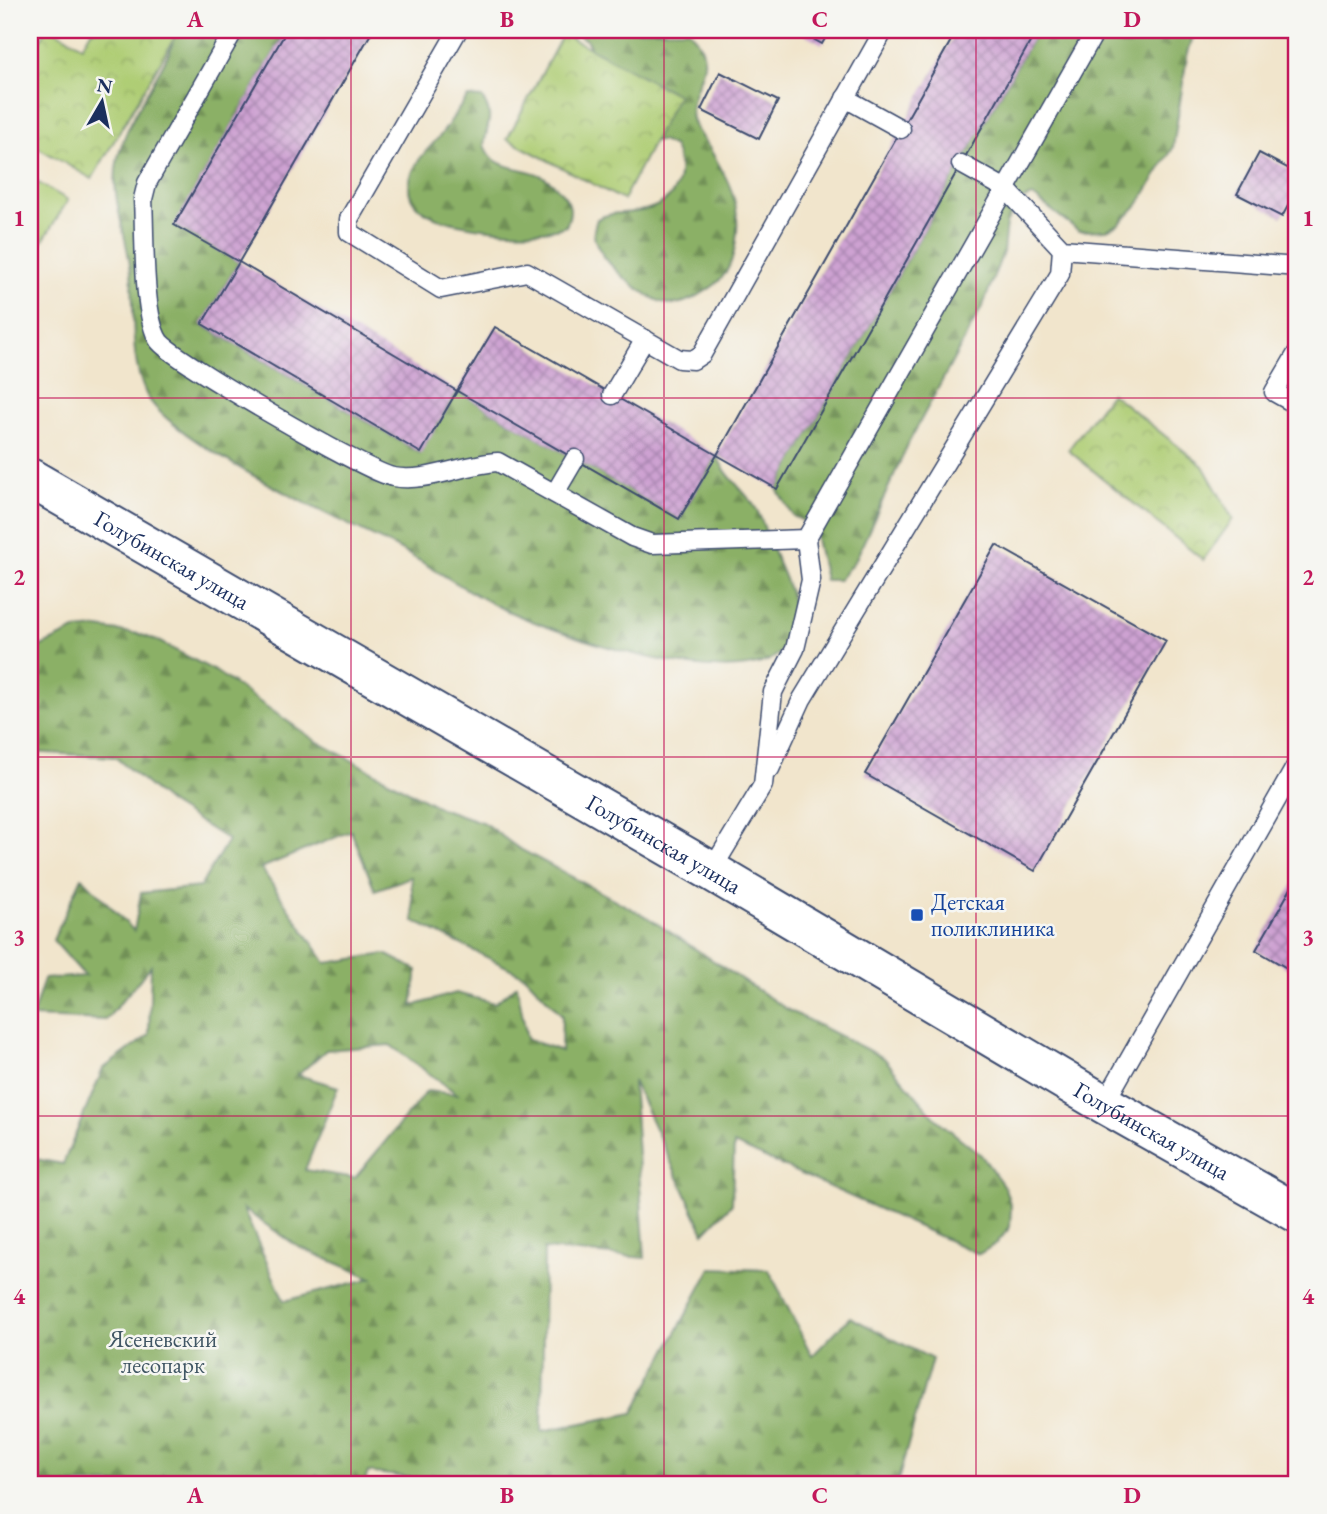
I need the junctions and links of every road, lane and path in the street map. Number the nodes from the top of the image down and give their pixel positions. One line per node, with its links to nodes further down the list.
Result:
1 (234, 30): 17 (lane)
2 (458, 30): 11 (lane)
3 (884, 30): 5 (lane)
4 (1096, 30): 8 (lane)
5 (845, 98): 6 (lane); 11 (lane)
6 (901, 129)
7 (961, 164): 8 (lane)
8 (1006, 189): 9 (lane); 18 (lane)
9 (1062, 249): 10 (lane); 20 (lane)
10 (1297, 267)
11 (645, 339): 13 (lane)
12 (1297, 353): 14 (lane)
13 (612, 395)
14 (1297, 405)
15 (575, 459): 17 (lane)
16 (30, 478): 21 (street, Голубинская улица)
17 (555, 493): 18 (lane)
18 (806, 540): 20 (lane)
19 (1297, 764): 22 (lane)
20 (763, 785): 21 (lane)
21 (711, 871): 22 (street, Голубинская улица)
22 (1104, 1104): 23 (street, Голубинская улица)
23 (1297, 1213)

